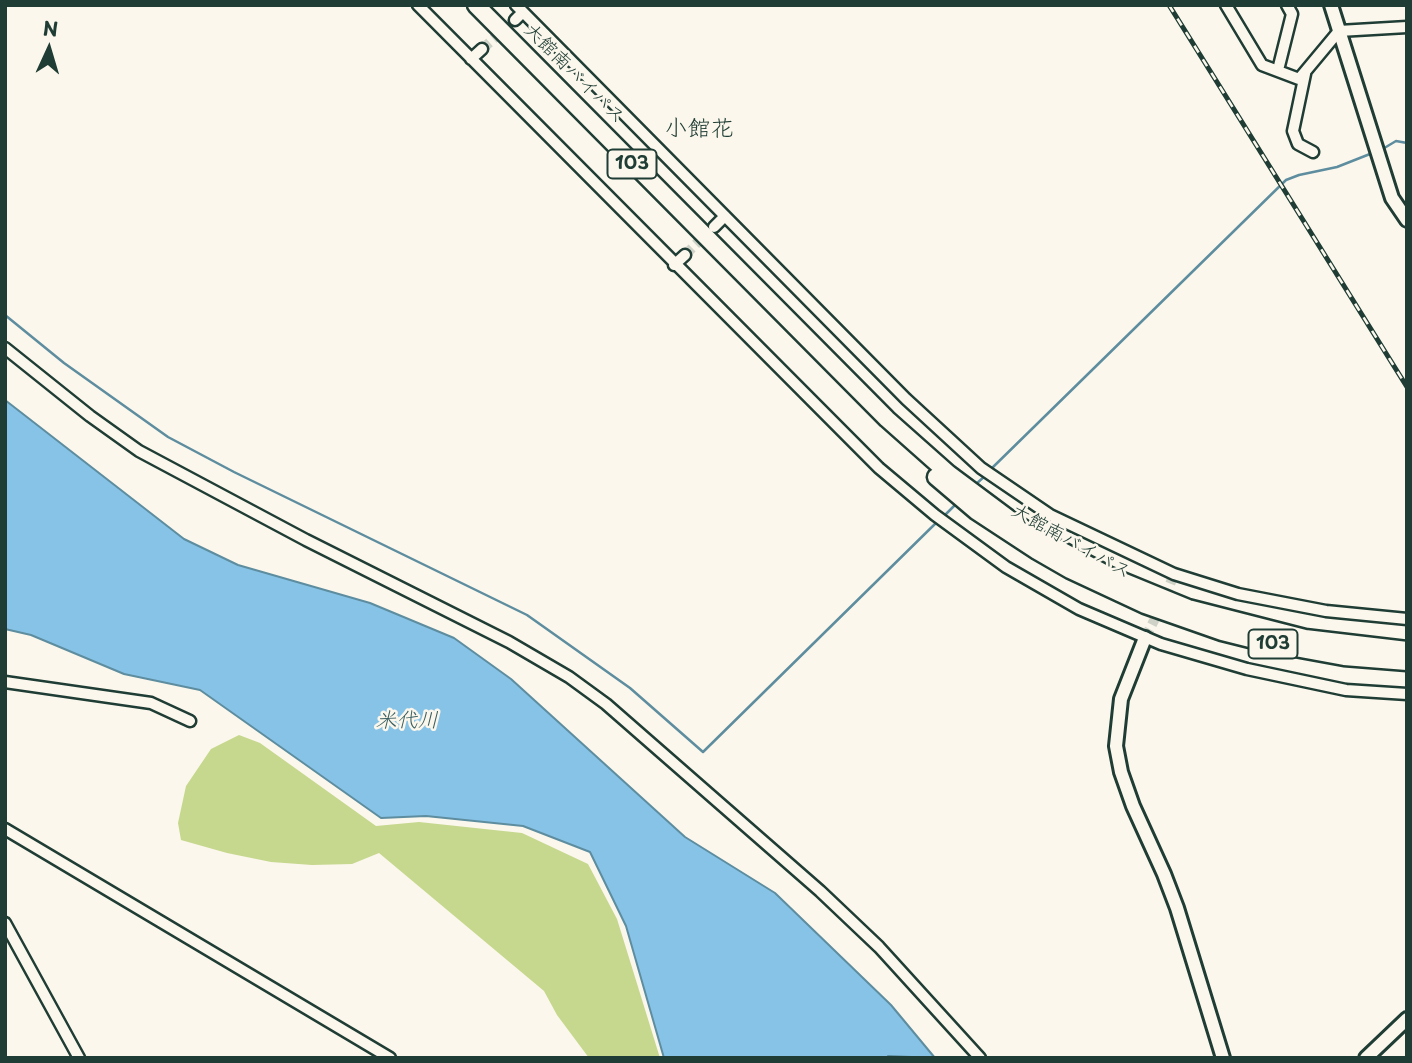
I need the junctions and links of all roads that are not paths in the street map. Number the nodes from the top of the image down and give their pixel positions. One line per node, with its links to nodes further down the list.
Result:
1 (418, 5): 11 (street)
2 (477, 5): 21 (highway, 大館南バイパス / 103)
3 (1226, 5): 12 (street)
4 (1287, 5): 12 (street)
5 (1331, 5): 9 (street)
6 (519, 9): 7 (street); 15 (street)
7 (514, 20)
8 (1407, 27): 9 (street)
9 (1339, 31): 13 (street); 16 (street)
10 (482, 49): 11 (street)
11 (471, 59): 19 (street)
12 (1278, 70): 13 (street)
13 (1305, 74): 14 (street)
14 (1313, 152)
15 (724, 216): 17 (street); 22 (street)
16 (1407, 220)
17 (714, 227)
18 (685, 255): 19 (street)
19 (674, 265): 23 (street)
20 (5, 348): 34 (street)
21 (980, 506): 24 (highway, 大館南バイパス / 103); 25 (highway, 大館南バイパス / 103)
22 (1407, 619)
23 (1145, 638): 27 (street); 35 (street)
24 (1407, 650)
25 (1407, 662)
26 (5, 682): 28 (street)
27 (1407, 694)
28 (190, 721)
29 (5, 829): 33 (street)
30 (5, 923): 32 (street)
31 (1407, 1019): 36 (street)
32 (79, 1058)
33 (390, 1058)
34 (981, 1058)
35 (1223, 1058)
36 (1366, 1058)

